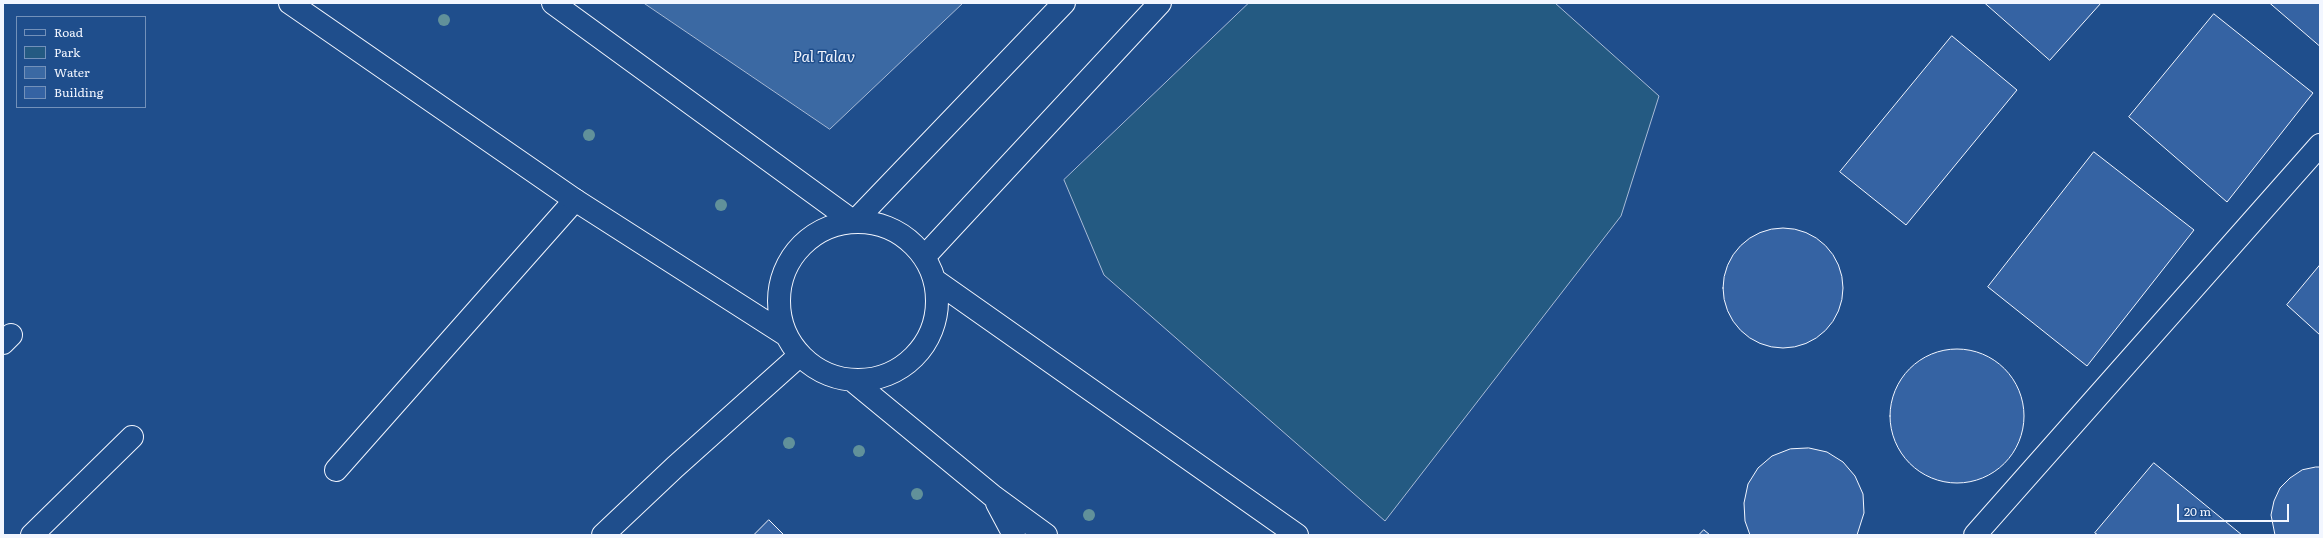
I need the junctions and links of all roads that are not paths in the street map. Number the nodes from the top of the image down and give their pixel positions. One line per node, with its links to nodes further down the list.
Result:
1 (290, 3): 6 (street)
2 (553, 3): 7 (street)
3 (1064, 3): 7 (street)
4 (1160, 3): 8 (street)
5 (2320, 145): 21 (street)
6 (575, 200): 10 (street); 14 (street)
7 (854, 222): 8 (street); 10 (street)
8 (925, 256): 9 (street)
9 (936, 281): 12 (street); 20 (street)
10 (786, 335): 11 (street)
11 (800, 356): 12 (street); 17 (street)
12 (852, 380): 15 (street)
13 (132, 437): 16 (street)
14 (336, 470)
15 (994, 497): 18 (street); 19 (street)
16 (32, 535)
17 (604, 535)
18 (1014, 535)
19 (1046, 535)
20 (1297, 535)
21 (1975, 535)

